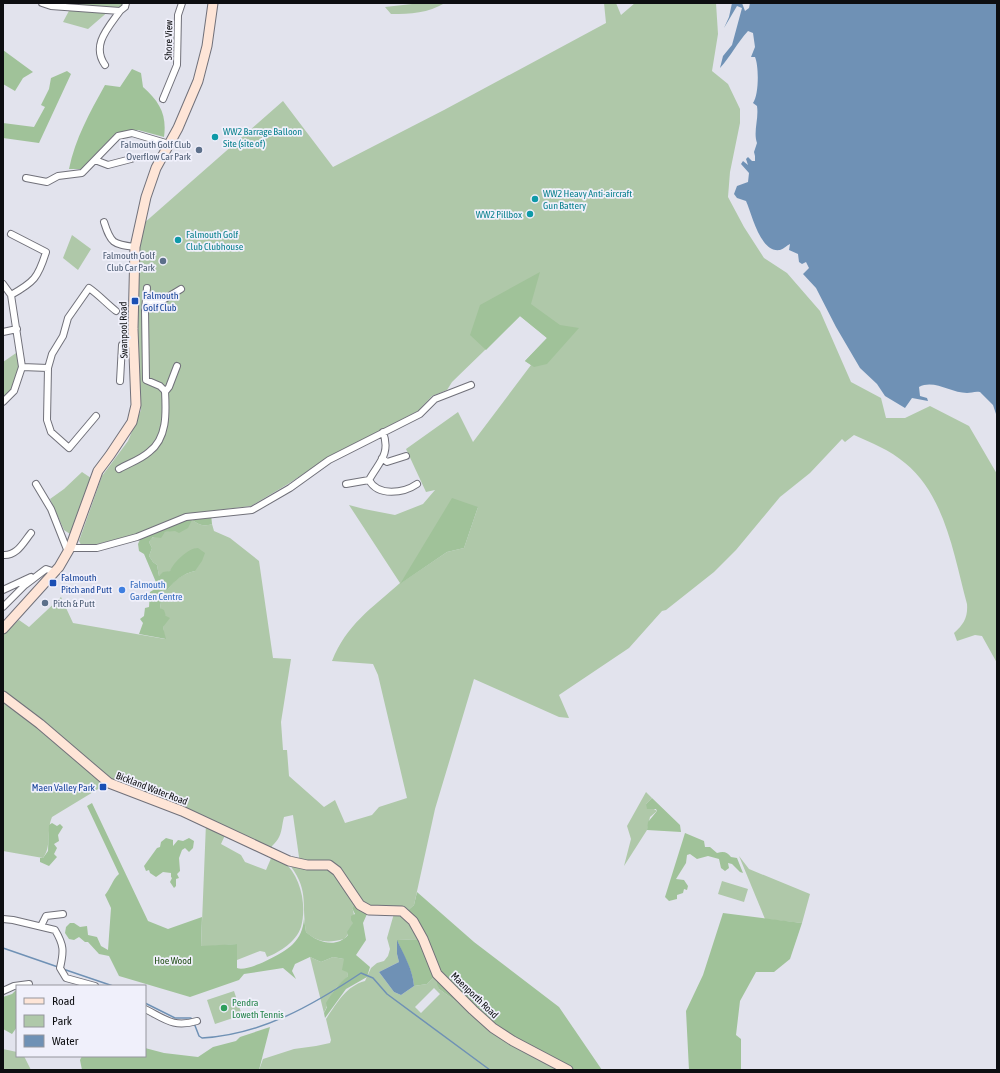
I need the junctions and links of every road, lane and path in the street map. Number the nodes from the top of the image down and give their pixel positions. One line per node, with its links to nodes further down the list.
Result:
1 (42, 3): 5 (street)
2 (126, 3): 5 (street)
3 (182, 3): 7 (street, Shore View)
4 (213, 3): 8 (street, Swanpool Road)
5 (120, 11): 6 (street)
6 (104, 65)
7 (163, 99)
8 (169, 144): 10 (street); 14 (street, Swanpool Road)
9 (131, 159): 10 (street)
10 (95, 160): 11 (street)
11 (26, 178)
12 (104, 222): 14 (street)
13 (11, 234): 18 (street)
14 (135, 247): 23 (street, Swanpool Road)
15 (3, 284): 18 (street)
16 (147, 288): 19 (street)
17 (181, 289): 19 (street)
18 (11, 295): 21 (street)
19 (146, 302): 29 (street)
20 (116, 310): 26 (street)
21 (17, 329): 22 (street); 25 (street)
22 (3, 332)
23 (134, 344): 27 (street); 41 (street, Swanpool Road)
24 (177, 366): 29 (street)
25 (22, 367): 26 (street); 30 (street)
26 (48, 368): 31 (street)
27 (120, 381)
28 (471, 385): 32 (street)
29 (165, 392): 35 (street)
30 (3, 402)
31 (96, 416)
32 (383, 432): 34 (street); 41 (street)
33 (406, 456): 34 (street)
34 (382, 458): 36 (street)
35 (119, 469)
36 (369, 480): 38 (street); 39 (street)
37 (36, 484): 41 (street)
38 (346, 484)
39 (417, 484)
40 (30, 534): 42 (street)
41 (69, 550): 43 (street, Swanpool Road)
42 (3, 555)
43 (55, 572): 44 (street); 47 (street, Swanpool Road)
44 (35, 576): 45 (street); 46 (street)
45 (3, 590)
46 (3, 607)
47 (3, 629)
48 (3, 697): 49 (street, Bickland Water Road)
49 (395, 910): 60 (street, Maenporth Road)
50 (63, 914): 52 (street)
51 (3, 919): 52 (street)
52 (41, 926): 55 (street)
53 (29, 984): 54 (street)
54 (22, 985)
55 (91, 985)
56 (16, 986): 57 (street)
57 (3, 991)
58 (146, 1010): 59 (street)
59 (197, 1021)
60 (568, 1070)

